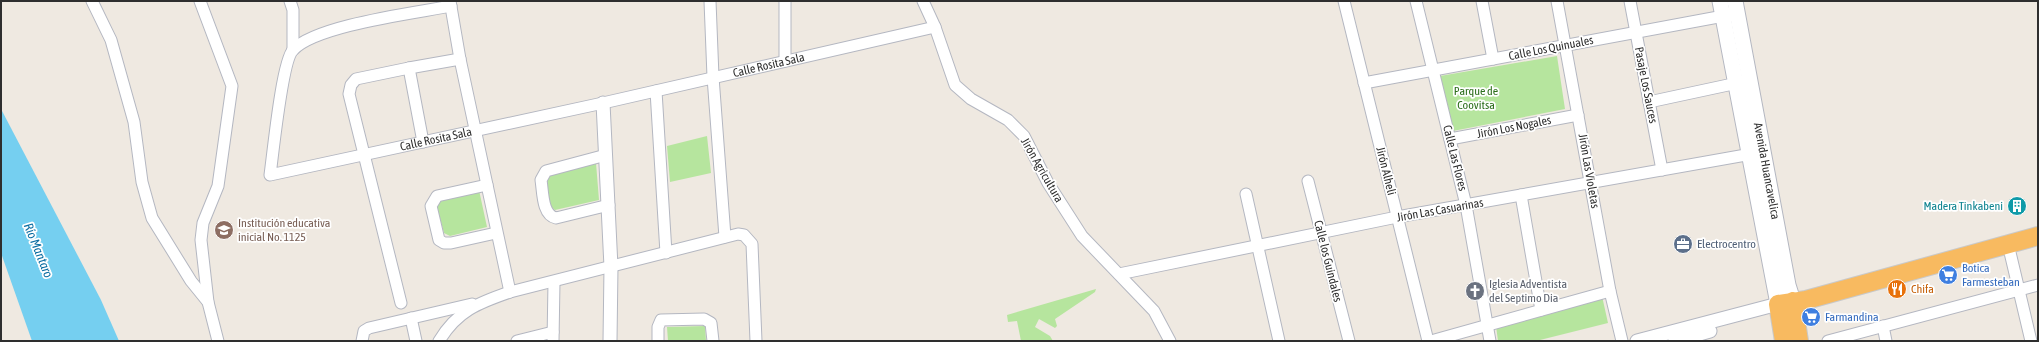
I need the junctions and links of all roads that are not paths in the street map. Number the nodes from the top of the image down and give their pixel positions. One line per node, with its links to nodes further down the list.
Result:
1 (92, 1): 60 (street)
2 (200, 1): 60 (street)
3 (290, 1): 18 (street)
4 (710, 1): 24 (street)
5 (785, 1): 21 (street)
6 (923, 1): 15 (street, Jirón Agricultura)
7 (1344, 1): 26 (street, Jirón Alheli)
8 (1416, 1): 23 (street, Calle Las Flores)
9 (1482, 1): 20 (street)
10 (1556, 1): 17 (street, Jirón Las Violetas)
11 (1630, 1): 16 (street, Pasaje Los Sauces)
12 (1720, 1): 14 (main road, Avenida Huancavelica)
13 (451, 4): 18 (street); 19 (street)
14 (1731, 10): 16 (street, Calle Los Quinuales); 25 (main road, Avenida Huancavelica)
15 (935, 27): 21 (street, Calle Rosita Sala); 54 (street, Jirón Agricultura)
16 (1636, 32): 17 (street, Calle Los Quinuales); 28 (street, Pasaje Los Sauces)
17 (1565, 46): 20 (street, Calle Los Quinuales); 30 (street, Jirón Las Violetas)
18 (293, 50): 35 (street, Calle Rosita Sala)
19 (460, 59): 22 (street); 31 (street)
20 (1493, 59): 23 (street, Calle Los Quinuales)
21 (785, 61): 24 (street, Calle Rosita Sala)
22 (409, 68): 33 (street); 35 (street)
23 (1433, 70): 26 (street, Calle Los Quinuales); 32 (street, Calle Las Flores)
24 (713, 77): 27 (street, Calle Rosita Sala); 49 (street)
25 (1743, 82): 28 (street); 34 (main road, Avenida Huancavelica)
26 (1364, 84): 45 (street, Jirón Alheli)
27 (656, 91): 29 (street, Calle Rosita Sala); 52 (street)
28 (1649, 102): 37 (street, Pasaje Los Sauces)
29 (603, 103): 31 (street, Calle Rosita Sala); 36 (street)
30 (1578, 115): 32 (street, Jirón Los Nogales); 39 (street, Jirón Las Violetas)
31 (476, 131): 33 (street, Calle Rosita Sala); 40 (street)
32 (1450, 139): 44 (street, Calle Las Flores)
33 (423, 142): 35 (street, Calle Rosita Sala)
34 (1756, 153): 37 (street, Jirón Las Casuarinas); 63 (main road, Avenida Huancavelica)
35 (366, 155): 61 (street)
36 (606, 155): 43 (street); 43 (street)
37 (1662, 170): 39 (street, Jirón Las Casuarinas)
38 (1308, 181): 47 (street, Calle los Guindales)
39 (1591, 182): 42 (street, Jirón Las Casuarinas); 58 (street, Jirón Las Violetas)
40 (487, 185): 46 (street); 46 (street)
41 (1246, 194): 51 (street)
42 (1521, 195): 44 (street, Jirón Las Casuarinas); 64 (street)
43 (609, 205): 53 (street)
44 (1466, 205): 45 (street, Jirón Las Casuarinas); 66 (street, Calle Las Flores)
45 (1397, 217): 47 (street, Jirón Las Casuarinas); 81 (street, Jirón Alheli)
46 (496, 233): 59 (street)
47 (1321, 233): 51 (street, Jirón Las Casuarinas); 80 (street, Calle los Guindales)
48 (2038, 236): 50 (highway)
49 (725, 237): 52 (street); 77 (street)
50 (2008, 244): 57 (street); 63 (highway)
51 (1257, 245): 54 (street, Jirón Las Casuarinas); 79 (street)
52 (666, 253): 53 (street)
53 (611, 268): 55 (street); 74 (street)
54 (1119, 274): 78 (street, Jirón Agricultura)
55 (554, 282): 59 (street); 68 (street)
56 (2038, 285): 57 (street)
57 (2018, 290): 67 (street); 91 (street)
58 (1610, 291): 64 (street); 84 (street, Jirón Las Violetas)
59 (510, 292): 62 (street)
60 (208, 302): 69 (street)
61 (401, 303)
62 (478, 303): 65 (street); 72 (street)
63 (1790, 305): 85 (street); 86 (street); 87 (highway, Avenida Huancavelica); 88 (highway, Avenida Huancavelica)
64 (1541, 310): 66 (street)
65 (411, 318): 70 (street); 71 (street)
66 (1487, 325): 82 (street); 83 (street, Calle Las Flores)
67 (1883, 326): 89 (street); 90 (street)
68 (553, 336): 73 (street)
69 (218, 341)
70 (362, 341)
71 (416, 341)
72 (439, 341)
73 (517, 341)
74 (610, 341)
75 (658, 341): 76 (street)
76 (713, 341)
77 (756, 341)
78 (1170, 341)
79 (1279, 341)
80 (1349, 341)
81 (1428, 341)
82 (1431, 341)
83 (1490, 341)
84 (1622, 341)
85 (1637, 341)
86 (1675, 341)
87 (1784, 341)
88 (1799, 341)
89 (1828, 341)
90 (1886, 341)
91 (2031, 341)

